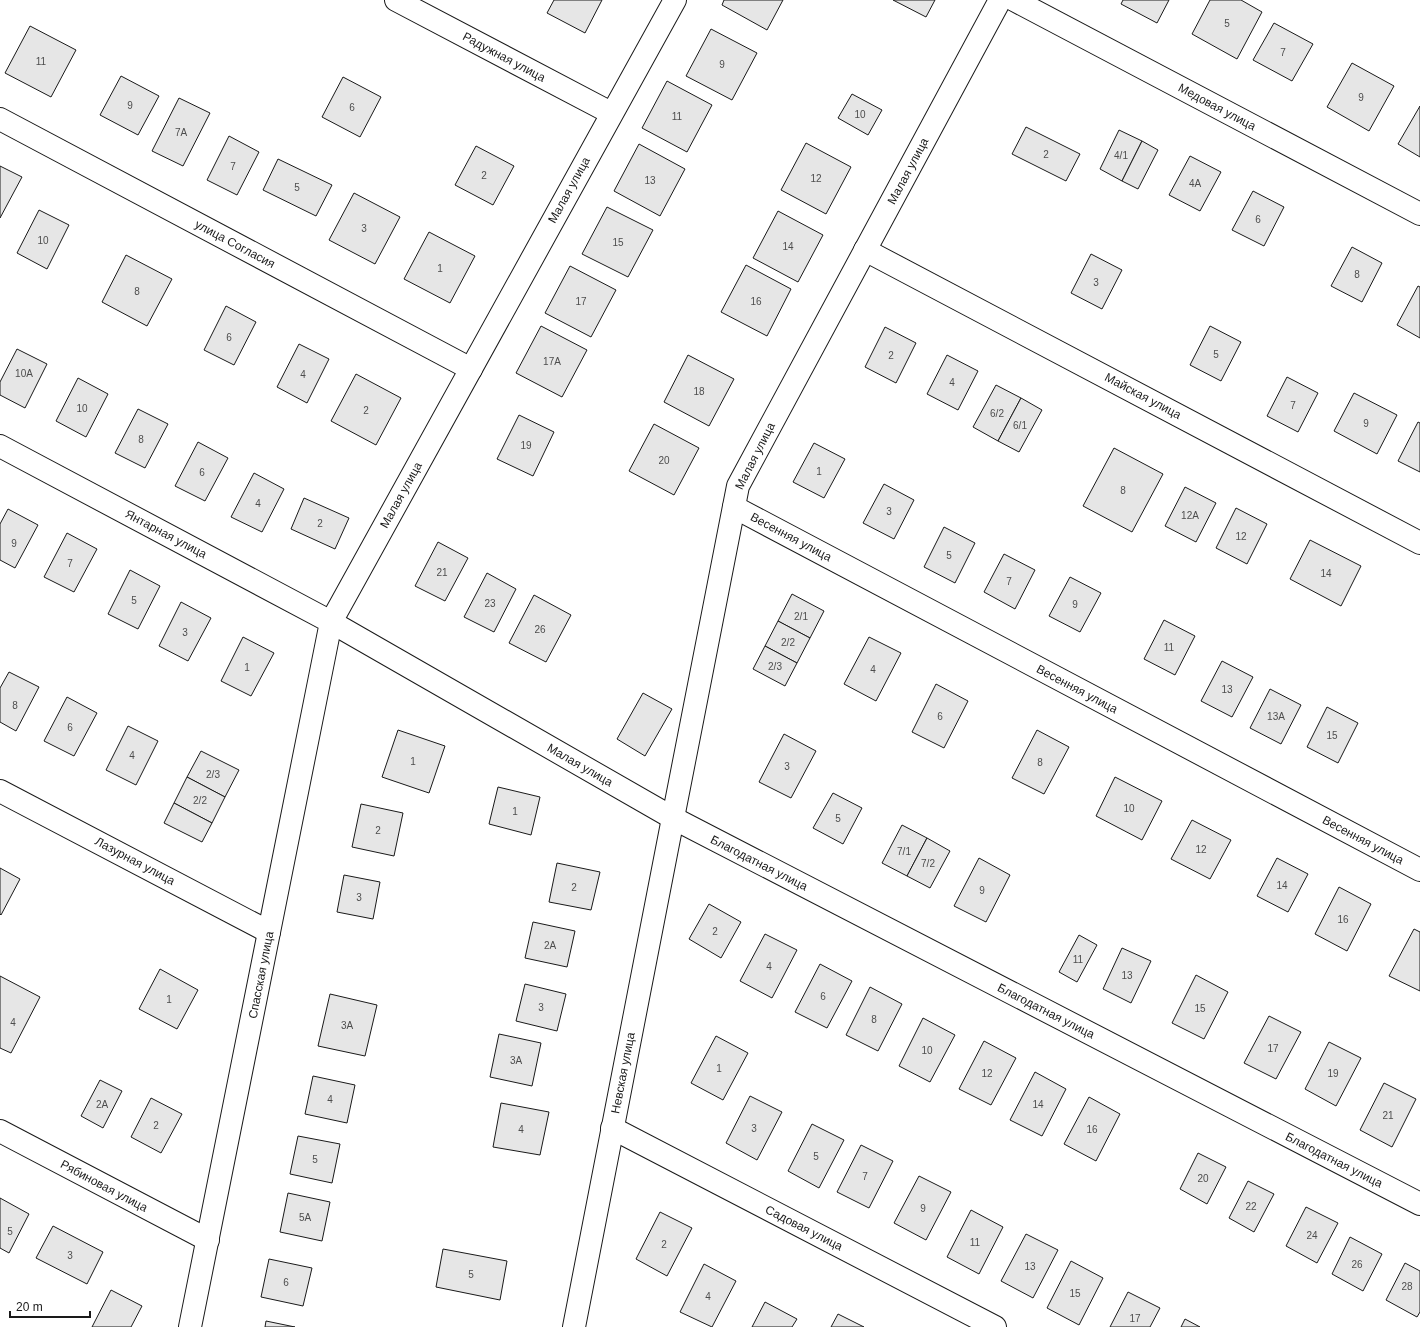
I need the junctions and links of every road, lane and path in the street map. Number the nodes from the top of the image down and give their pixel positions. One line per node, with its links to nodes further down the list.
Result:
1 (396, 0): 5 (street, Радужная улица)
2 (675, 0): 5 (street, Малая улица)
3 (1000, 0): 8 (street, Малая улица)
4 (1014, 0): 7 (street, Медовая улица)
5 (611, 113): 9 (street, Малая улица)
6 (0, 119): 9 (street, улица Согласия)
7 (1420, 214)
8 (865, 250): 11 (street, Малая улица); 12 (street, Майская улица)
9 (471, 369): 13 (street, Малая улица)
10 (0, 446): 13 (street, Янтарная улица)
11 (734, 507): 15 (street, Малая улица); 16 (street, Весенняя улица)
12 (1420, 543)
13 (331, 622): 15 (street, Малая улица); 17 (street, Спасская улица)
14 (0, 791): 17 (street, Лазурная улица)
15 (673, 818): 18 (street, Невская улица); 20 (street, Благодатная улица)
16 (1420, 870)
17 (269, 932): 21 (street, Спасская улица)
18 (612, 1128): 23 (street, Невская улица); 24 (street, Садовая улица)
19 (0, 1131): 21 (street, Рябиновая улица)
20 (1420, 1204)
21 (208, 1240): 22 (street, Спасская улица)
22 (190, 1327)
23 (574, 1327)
24 (995, 1327)

